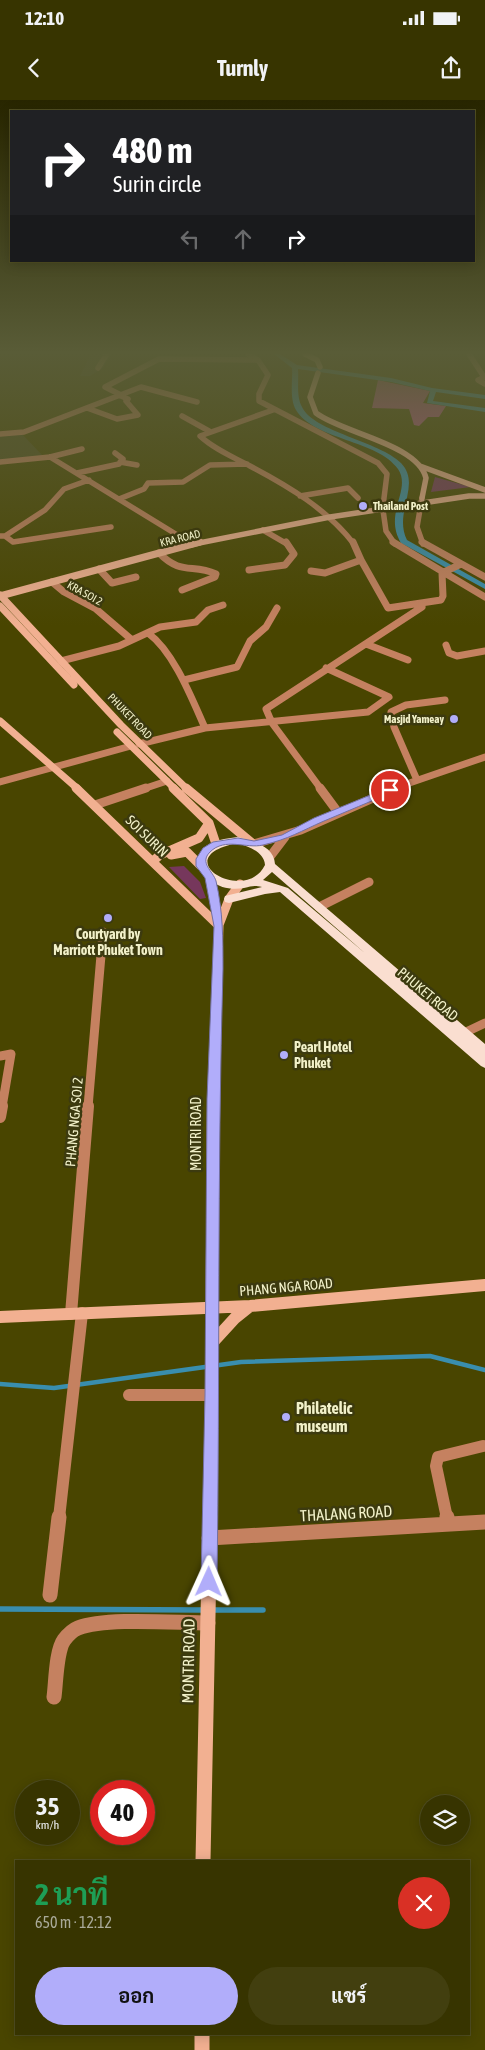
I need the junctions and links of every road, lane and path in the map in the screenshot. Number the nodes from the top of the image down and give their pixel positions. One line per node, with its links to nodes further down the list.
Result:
1 (215, 445): 9 (street)
2 (342, 445): 20 (street)
3 (387, 445): 11 (street)
4 (82, 448): 6 (street)
5 (115, 453): 8 (street)
6 (50, 456): 7 (street); 12 (street)
7 (0, 462)
8 (120, 462): 10 (street); 12 (street)
9 (247, 464): 15 (street); 18 (street)
10 (137, 465)
11 (419, 466): 14 (street); 19 (street)
12 (77, 473): 13 (street)
13 (89, 480): 18 (street); 24 (street)
14 (485, 491): 19 (street)
15 (300, 496): 17 (street); 21 (street)
16 (485, 496): 19 (street)
17 (358, 498)
18 (119, 499): 25 (street)
19 (421, 501): 20 (street, KRA ROAD); 28 (street)
20 (385, 507): 21 (street, KRA ROAD); 32 (street)
21 (330, 517): 23 (street, KRA ROAD); 27 (street)
22 (111, 526): 24 (street)
23 (263, 530): 25 (street, KRA ROAD); 30 (street)
24 (3, 536)
25 (192, 544): 26 (street, KRA ROAD)
26 (159, 553): 29 (street, KRA ROAD); 36 (street)
27 (361, 560): 31 (street); 32 (street)
28 (461, 564): 32 (street); 34 (street)
29 (99, 569): 33 (street); 35 (street, KRA ROAD)
30 (249, 570)
31 (311, 572)
32 (442, 573): 38 (street)
33 (136, 577)
34 (485, 577)
35 (52, 582): 37 (street, KRA ROAD); 46 (street, KRA SOI 2)
36 (182, 590)
37 (0, 596): 43 (street, PHUKET ROAD)
38 (485, 597)
39 (223, 605): 45 (street)
40 (0, 606): 44 (street, PHUKET ROAD)
41 (277, 608): 53 (street)
42 (422, 608): 47 (street)
43 (18, 614): 44 (street); 51 (street, PHUKET ROAD)
44 (10, 617): 58 (street, PHUKET ROAD)
45 (148, 633): 46 (street); 53 (street)
46 (132, 640): 51 (street)
47 (366, 644): 50 (street); 52 (street)
48 (446, 645): 49 (street)
49 (485, 651)
50 (408, 660)
51 (61, 661): 58 (street, PHUKET ROAD)
52 (326, 668): 56 (street); 56 (street)
53 (184, 680): 57 (street)
54 (446, 700): 61 (street)
55 (0, 721): 60 (street, SOI SURIN)
56 (272, 723): 57 (street); 65 (street)
57 (205, 728): 58 (street)
58 (135, 745): 60 (street); 62 (street, PHUKET ROAD); 70 (street, PHUKET ROAD)
59 (485, 757): 61 (street)
60 (56, 768): 63 (street); 64 (street, SOI SURIN)
61 (417, 780): 65 (street)
62 (167, 781): 64 (street); 66 (street, PHUKET ROAD)
63 (0, 782)
64 (95, 805): 71 (street, SOI SURIN)
65 (337, 812): 67 (street)
66 (209, 824): 68 (street); 69 (street, PHUKET ROAD)
67 (285, 837): 70 (street); 72 (street)
68 (199, 838): 69 (street); 71 (street)
69 (216, 844): 70 (main road); 73 (main road)
70 (253, 844): 72 (main road)
71 (153, 861): 73 (street); 81 (street, SOI SURIN)
72 (270, 862): 75 (main road); 80 (main road, PHUKET ROAD)
73 (201, 866): 74 (main road)
74 (210, 878): 77 (main road); 81 (street, MONTRI ROAD)
75 (254, 881): 77 (main road); 78 (main road, PHUKET ROAD)
76 (369, 882): 80 (street)
77 (240, 884): 79 (street, MONTRI ROAD)
78 (284, 890): 79 (main road); 83 (main road, PHUKET ROAD)
79 (229, 899): 81 (street, MONTRI ROAD)
80 (319, 907): 83 (main road, PHUKET ROAD)
81 (219, 926): 92 (street, MONTRI ROAD)
82 (103, 932): 93 (street, PHANG NGA SOI 2)
83 (347, 939): 85 (main road, PHUKET ROAD)
84 (485, 1023): 85 (street)
85 (460, 1035): 86 (main road, PHUKET ROAD); 88 (main road, PHUKET ROAD)
86 (485, 1051)
87 (0, 1056): 89 (street)
88 (485, 1063)
89 (0, 1117)
90 (485, 1285): 91 (street, PHANG NGA ROAD)
91 (250, 1306): 92 (street, PHANG NGA ROAD); 95 (street)
92 (213, 1308): 93 (street, PHANG NGA ROAD); 95 (street, MONTRI ROAD)
93 (77, 1313): 94 (street, PHANG NGA ROAD); 102 (street, PHANG NGA SOI 2)
94 (0, 1317)
95 (212, 1342): 97 (street, MONTRI ROAD)
96 (129, 1395): 97 (street)
97 (212, 1395): 101 (street, MONTRI ROAD)
98 (483, 1446): 100 (street)
99 (485, 1522): 100 (street, THALANG ROAD)
100 (448, 1524): 101 (street, THALANG ROAD)
101 (209, 1538): 103 (street, MONTRI ROAD)
102 (50, 1596)
103 (208, 1622): 104 (street); 105 (street, MONTRI ROAD)
104 (54, 1698)
105 (204, 1860)
106 (202, 2035): 107 (street)
107 (202, 2050)

